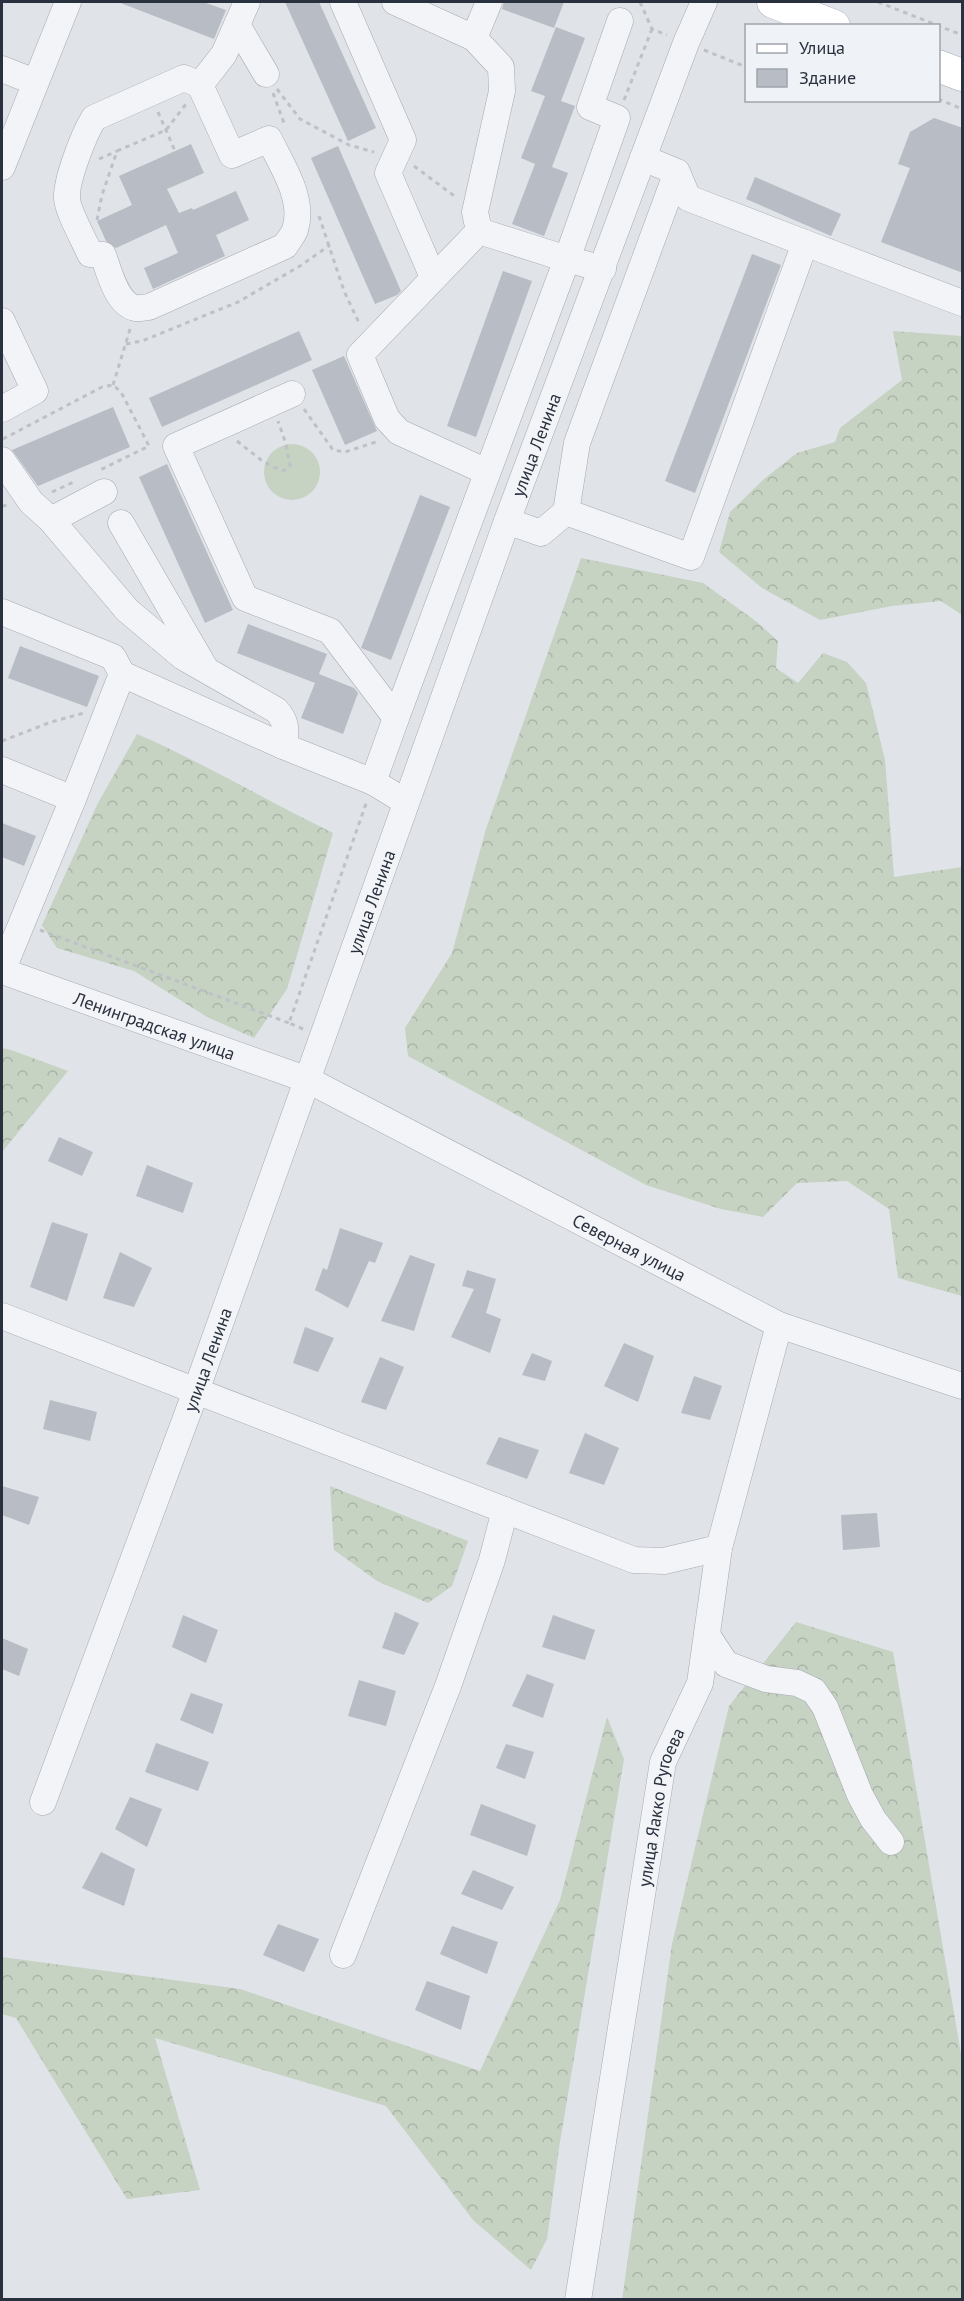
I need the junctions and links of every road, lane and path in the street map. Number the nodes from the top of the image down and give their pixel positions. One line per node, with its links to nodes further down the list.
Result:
1 (68, 2): 20 (street)
2 (343, 2): 28 (street)
3 (395, 2): 15 (street)
4 (489, 2): 15 (street)
5 (640, 2): 25 (path)
6 (704, 2): 29 (street, улица Ленина)
7 (773, 2): 11 (main road)
8 (878, 2): 12 (path)
9 (242, 13): 18 (street); 21 (street)
10 (620, 21): 25 (street)
11 (829, 24)
12 (936, 24)
13 (940, 25): 14 (path)
14 (963, 34)
15 (474, 38): 32 (street)
16 (940, 66): 19 (main road)
17 (2, 69): 20 (street)
18 (266, 74): 28 (path)
19 (963, 75)
20 (35, 82): 30 (street)
21 (200, 85): 22 (street); 26 (path); 40 (street)
22 (150, 94): 26 (path); 35 (street)
23 (940, 99): 24 (path)
24 (963, 109)
25 (617, 118): 36 (street)
26 (166, 130): 27 (path); 35 (path)
27 (176, 151)
28 (395, 157): 32 (path); 38 (street)
29 (643, 158): 31 (street); 37 (street, улица Ленина)
30 (2, 167)
31 (677, 172): 33 (street); 50 (street)
32 (477, 222): 36 (street); 38 (street)
33 (805, 243): 39 (street); 55 (street)
34 (330, 245): 42 (path)
35 (90, 254): 40 (street)
36 (567, 259): 37 (street); 52 (street)
37 (603, 269): 47 (street, улица Ленина)
38 (433, 277): 48 (street)
39 (963, 303)
40 (136, 309): 42 (path)
41 (2, 321): 45 (street)
42 (126, 344): 43 (path)
43 (113, 385): 49 (path); 53 (path)
44 (283, 398): 46 (street); 46 (path); 48 (path)
45 (2, 409)
46 (222, 425): 63 (street)
47 (543, 428): 50 (street); 57 (street, улица Ленина)
48 (399, 432): 52 (street)
49 (2, 439)
50 (577, 442): 55 (street)
51 (2, 460): 54 (street)
52 (487, 472): 63 (street)
53 (94, 481): 54 (path); 56 (street)
54 (31, 502): 56 (street)
55 (566, 512): 57 (street)
56 (51, 520): 60 (street)
57 (507, 521): 69 (street, улица Ленина)
58 (121, 523): 60 (street)
59 (2, 612): 61 (street)
60 (207, 670): 65 (street)
61 (122, 674): 62 (street); 65 (street)
62 (112, 699): 64 (path); 68 (street)
63 (396, 718): 67 (street)
64 (2, 741)
65 (283, 746): 67 (street)
66 (2, 770): 68 (street)
67 (373, 782): 69 (street); 72 (path)
68 (74, 799): 70 (street)
69 (406, 802): 73 (street, улица Ленина)
70 (21, 923): 71 (street); 72 (path)
71 (2, 971): 74 (street, Ленинградская улица)
72 (288, 1023): 73 (path)
73 (323, 1037): 74 (street, улица Ленина)
74 (308, 1080): 76 (street, Северная улица); 78 (street, улица Ленина)
75 (2, 1316): 78 (street)
76 (778, 1325): 77 (street, Северная улица); 80 (street, улица Яакко Ругоева)
77 (963, 1386)
78 (196, 1391): 79 (street); 82 (street, улица Ленина)
79 (505, 1510): 80 (street); 84 (street)
80 (719, 1548): 81 (street, улица Яакко Ругоева)
81 (706, 1635): 83 (street); 85 (street, улица Яакко Ругоева)
82 (43, 1802)
83 (891, 1842)
84 (343, 1955)
85 (578, 2300)

